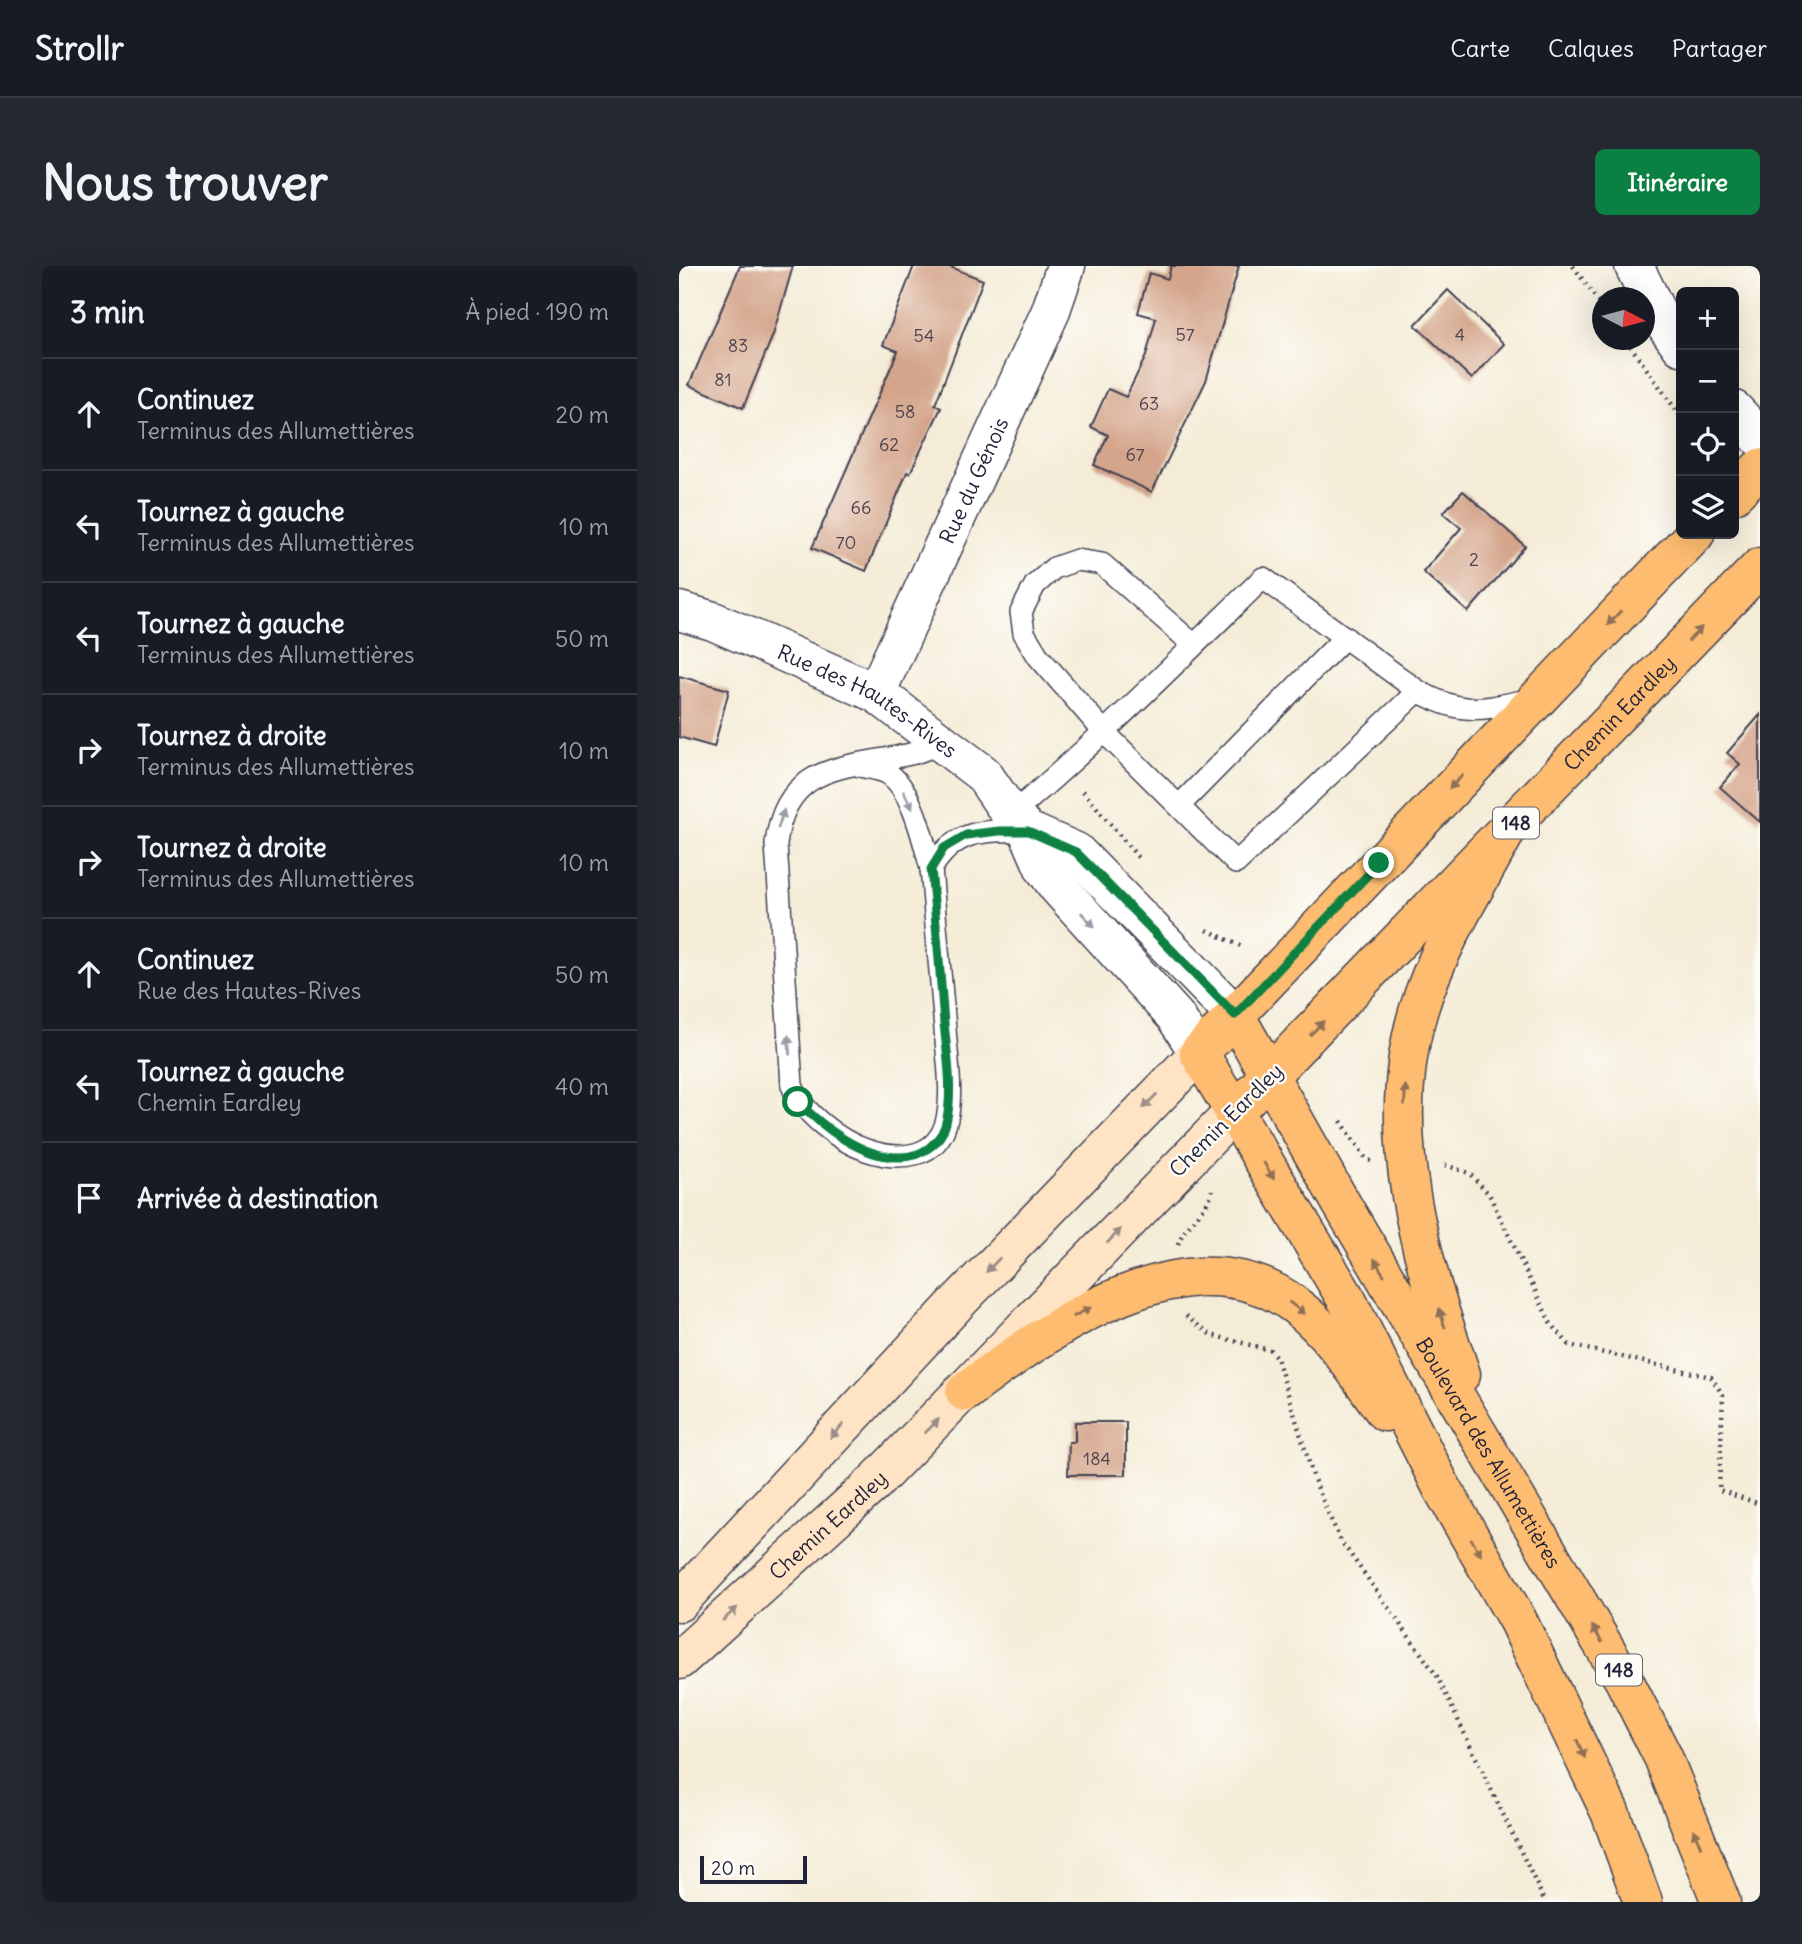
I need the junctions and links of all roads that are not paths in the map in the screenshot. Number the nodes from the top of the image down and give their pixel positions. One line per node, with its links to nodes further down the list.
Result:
1 (1066, 266): 14 (street, Rue du Génois)
2 (1634, 266): 3 (street)
3 (1676, 339)
4 (1737, 413): 5 (street)
5 (1760, 438)
6 (1760, 468): 7 (main road)
7 (1739, 489)
8 (1690, 539): 15 (main road, one-way to 15)
9 (1760, 567): 21 (main road, Chemin Eardley / 148, one-way to 9)
10 (679, 611): 14 (street, Rue des Hautes-Rives)
11 (1345, 637): 12 (lane); 13 (lane); 19 (lane)
12 (1194, 645): 16 (lane); 16 (lane)
13 (1417, 691): 15 (lane); 19 (lane)
14 (876, 693): 17 (street, Rue des Hautes-Rives)
15 (1538, 698): 23 (main road, one-way to 23)
16 (1105, 733): 19 (lane); 20 (lane)
17 (942, 743): 18 (lane); 20 (street, Rue des Hautes-Rives)
18 (855, 764): 22 (lane, one-way to 22); 22 (lane, one-way to 18)
19 (1180, 805)
20 (1020, 823): 22 (lane); 23 (street); 24 (street, Rue des Hautes-Rives, one-way to 24)
21 (1504, 835): 25 (main road, Chemin Eardley / 148, one-way to 21); 28 (main road, one-way to 21)
22 (931, 869)
23 (1235, 1015): 24 (main road); 25 (main road, Boulevard des Allumettières / 148)
24 (1199, 1053): 26 (main road); 30 (main road, one-way to 30)
25 (1270, 1077): 26 (main road, Chemin Eardley / 148); 28 (main road, Boulevard des Allumettières / 148, one-way to 25)
26 (1233, 1113): 27 (main road, Chemin Eardley, one-way to 26); 29 (main road, one-way to 29)
27 (965, 1392): 29 (main road, one-way to 29); 31 (main road, Chemin Eardley, one-way to 27)
28 (1488, 1452): 33 (main road, Boulevard des Allumettières / 148, one-way to 28)
29 (1442, 1488): 32 (main road, one-way to 32)
30 (679, 1602)
31 (679, 1660)
32 (1643, 1902)
33 (1721, 1902)

